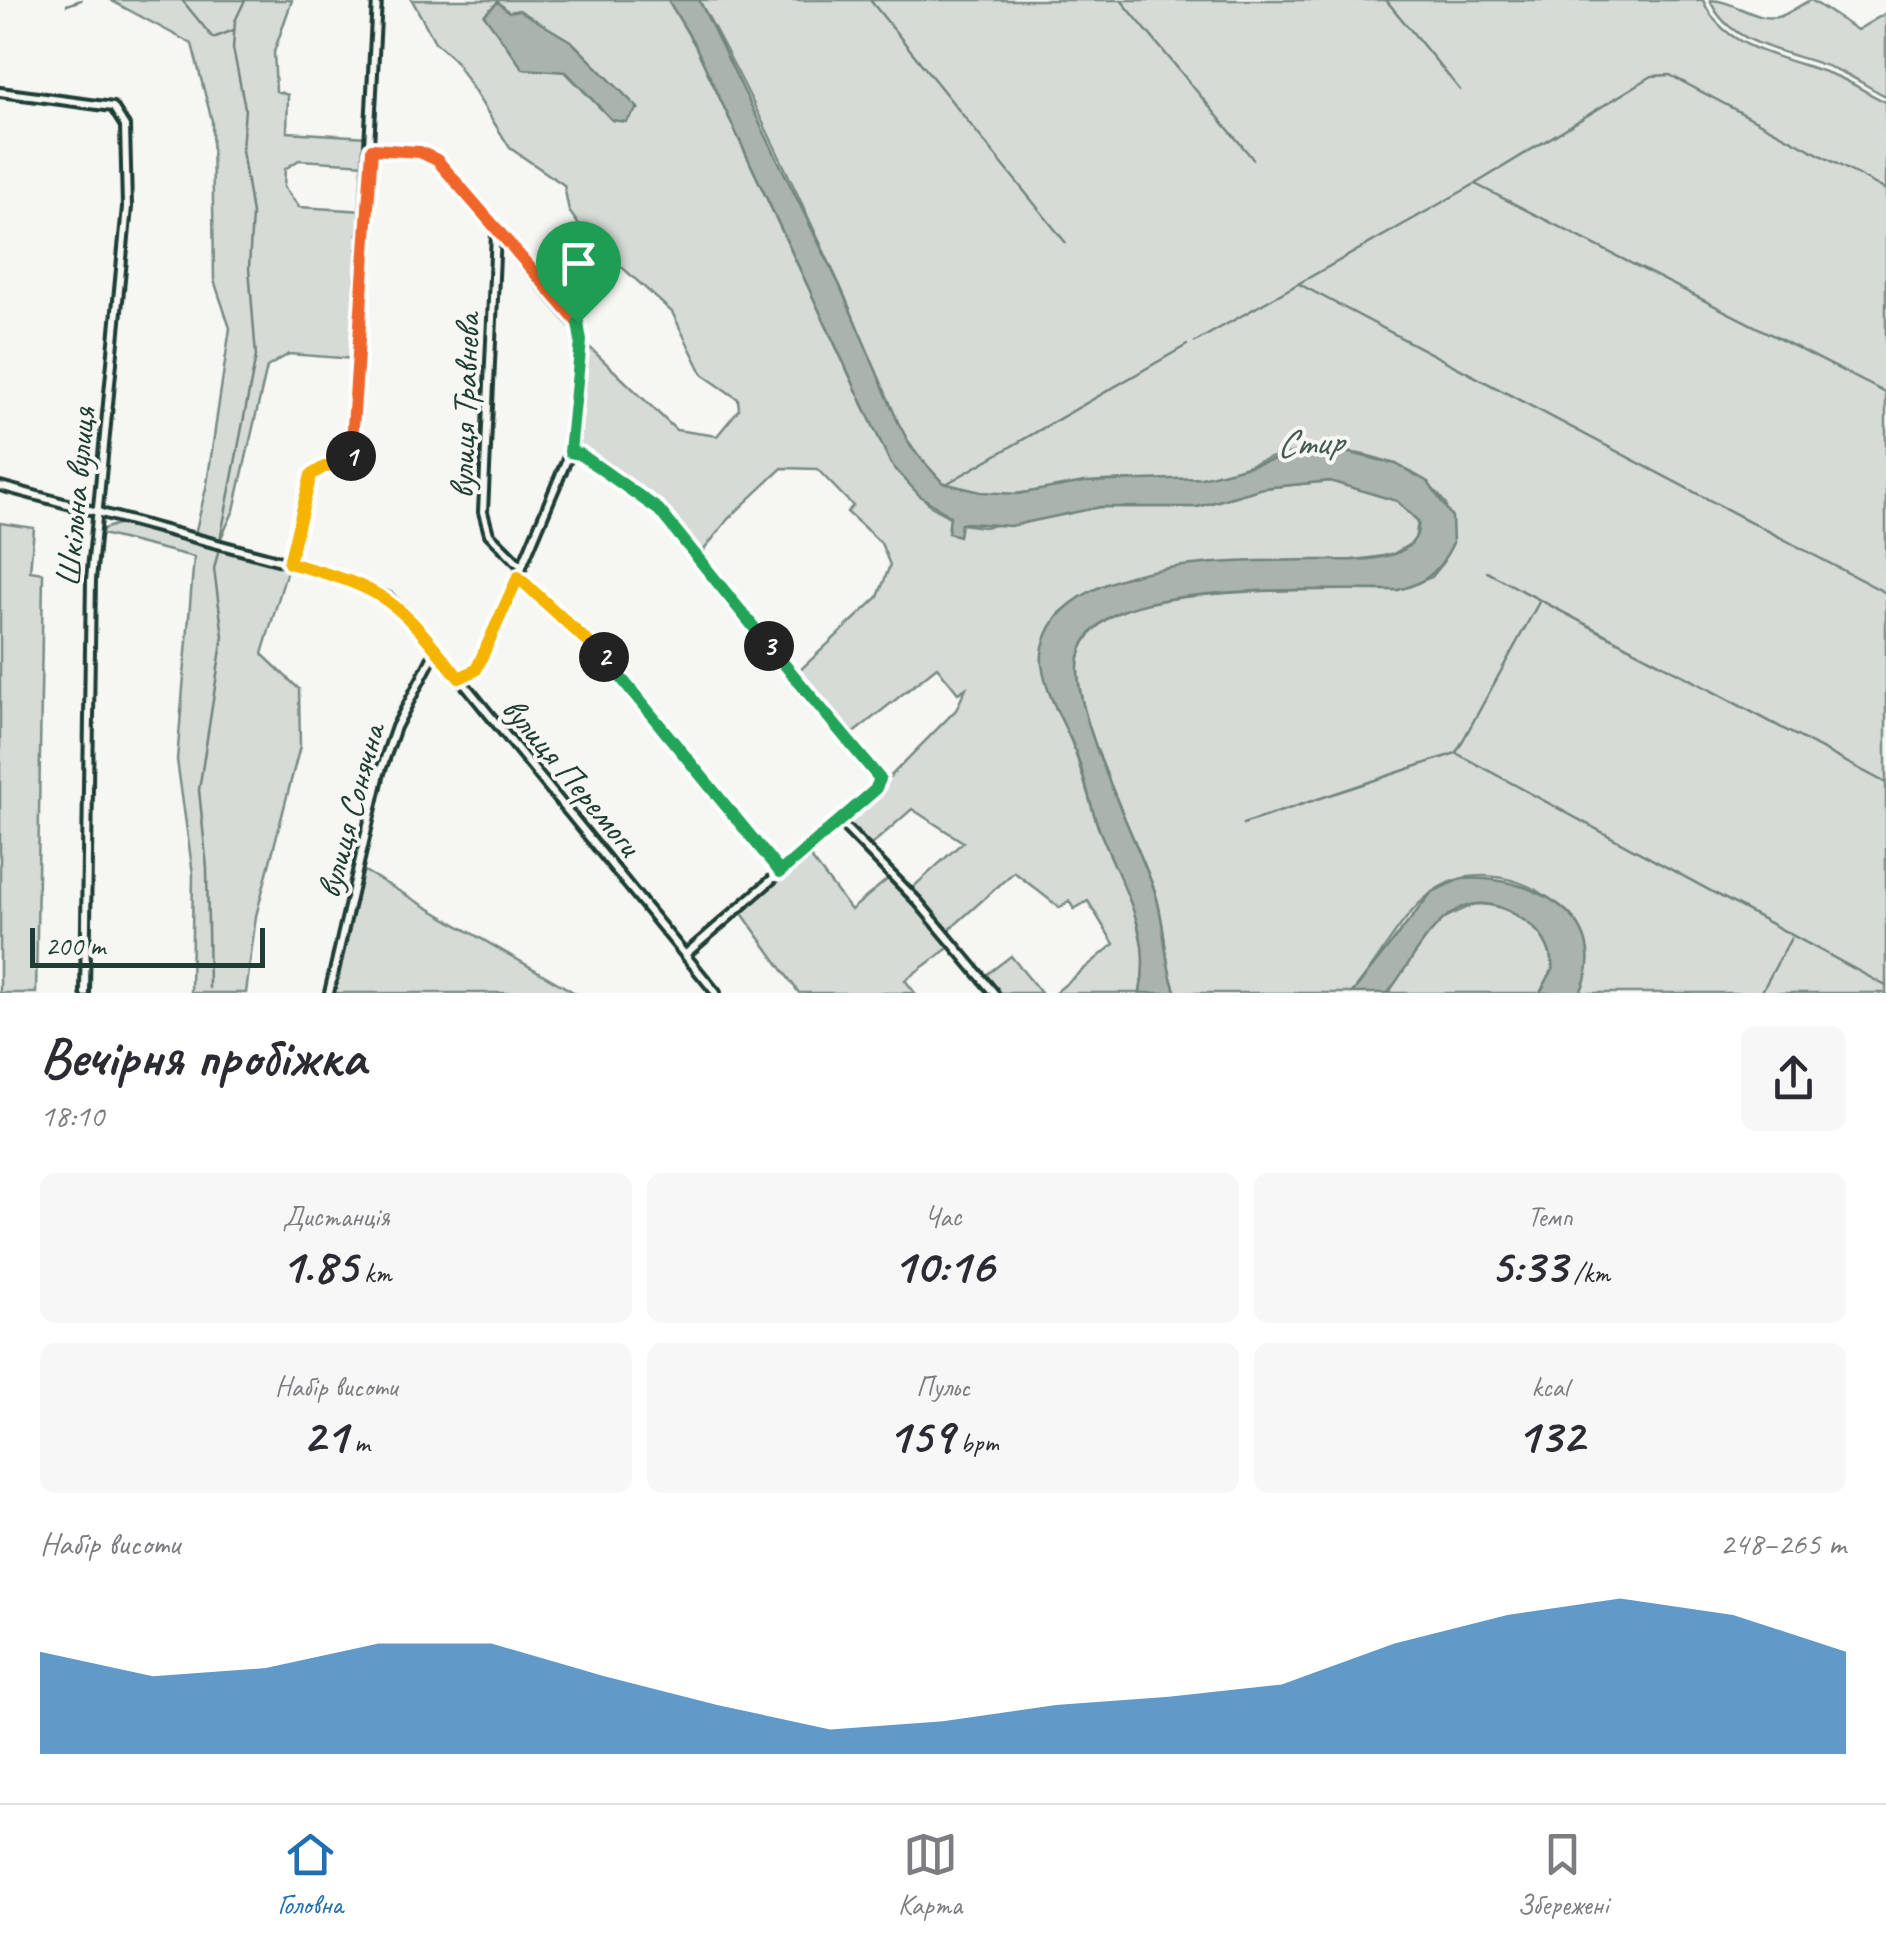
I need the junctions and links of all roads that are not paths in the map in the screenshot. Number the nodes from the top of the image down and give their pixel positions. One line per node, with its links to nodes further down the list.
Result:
1 (377, 0): 3 (street)
2 (0, 92): 7 (street, Шкільна вулиця)
3 (372, 149): 4 (street); 8 (street)
4 (496, 232): 5 (street); 9 (street, вулиця Травнева)
5 (570, 452): 9 (street); 13 (street)
6 (0, 486): 7 (street, вулиця Перемоги)
7 (96, 512): 8 (street, вулиця Перемоги); 16 (street, Шкільна вулиця)
8 (289, 563): 11 (street, вулиця Перемоги)
9 (522, 567): 10 (street)
10 (518, 577): 12 (street); 14 (street)
11 (436, 650): 12 (street, вулиця Перемоги); 17 (street, вулиця Сонячна)
12 (459, 678): 15 (street, вулиця Перемоги)
13 (840, 821): 14 (street); 19 (street)
14 (780, 872): 15 (street)
15 (686, 953): 18 (street, вулиця Перемоги)
16 (85, 993)
17 (328, 993)
18 (716, 993)
19 (994, 993)

